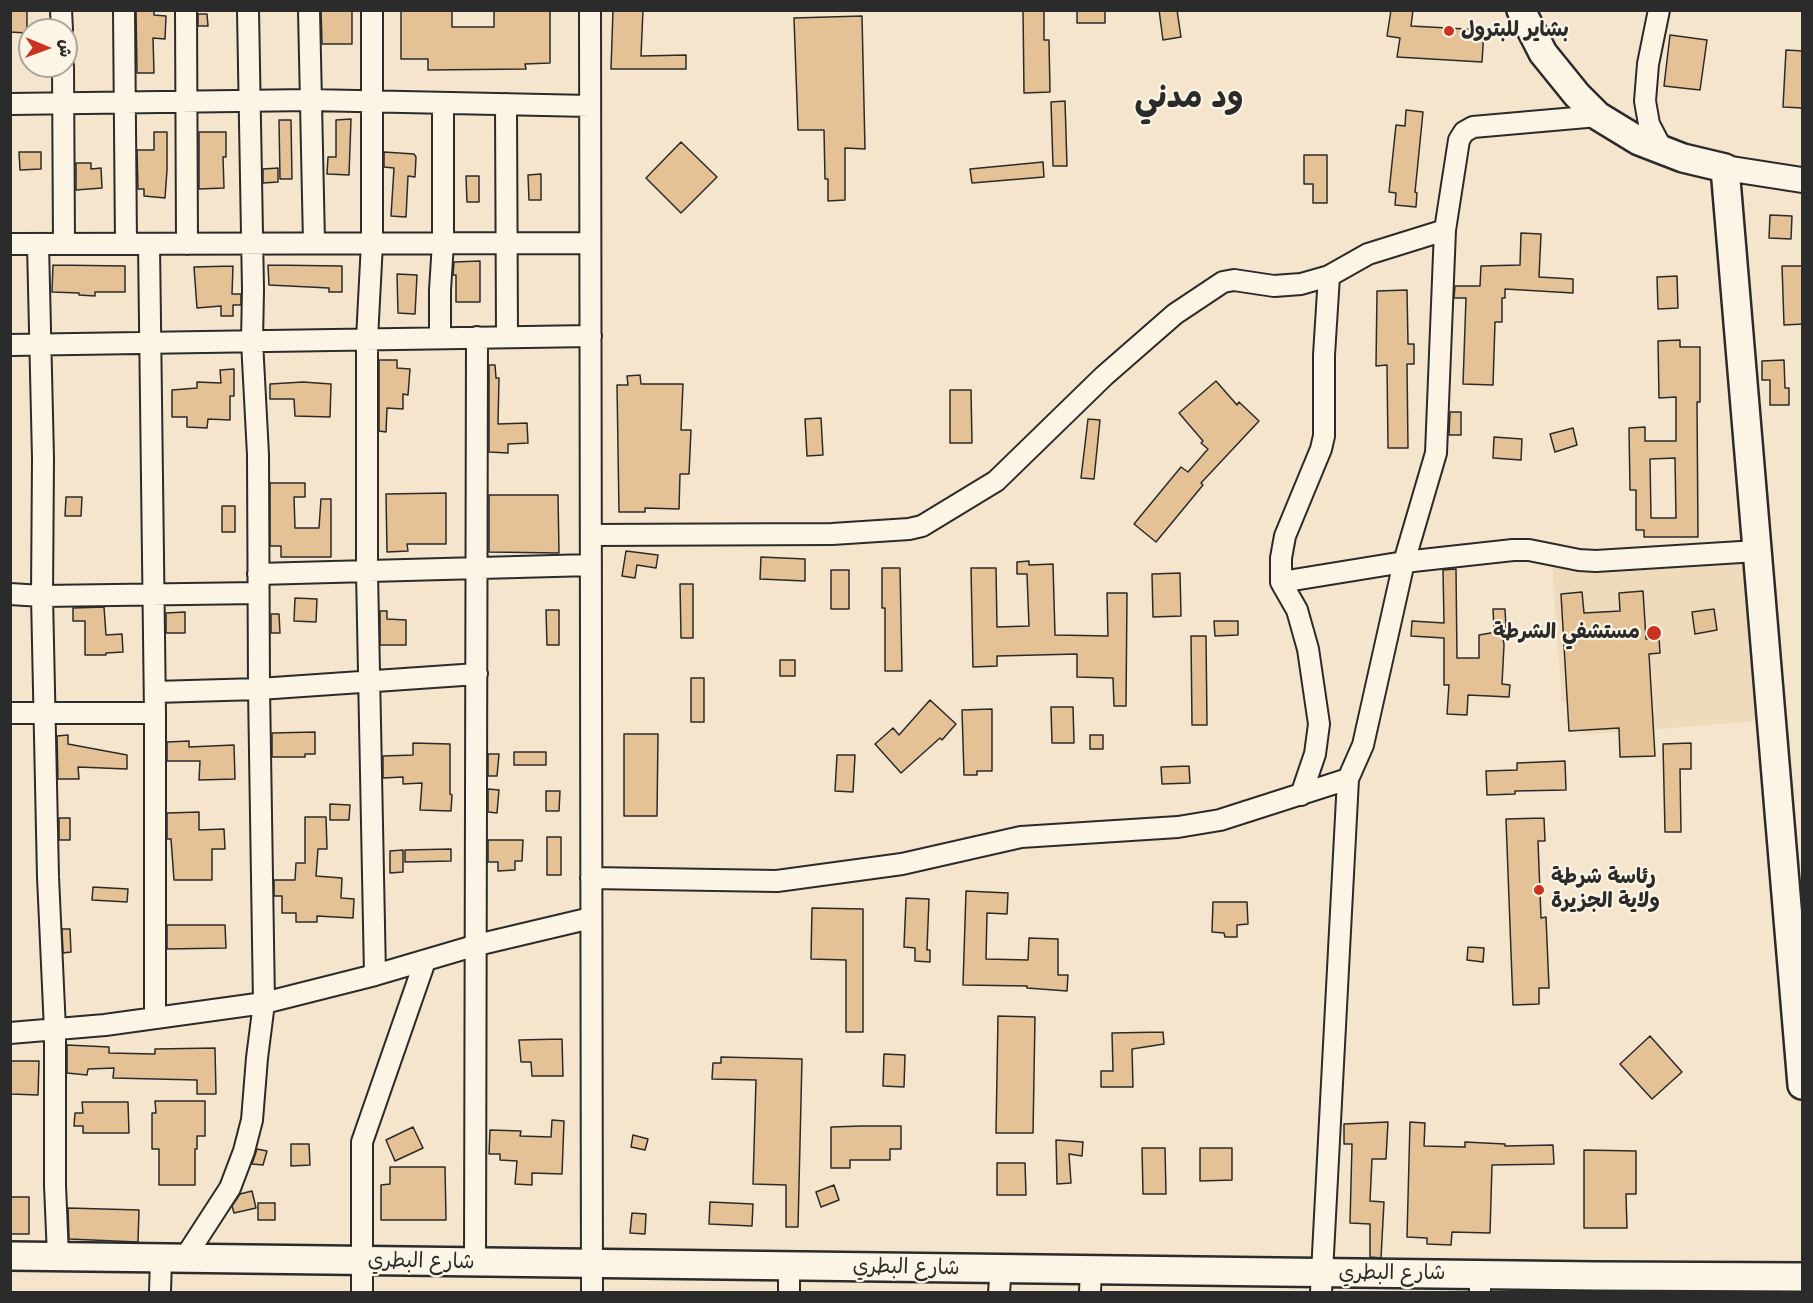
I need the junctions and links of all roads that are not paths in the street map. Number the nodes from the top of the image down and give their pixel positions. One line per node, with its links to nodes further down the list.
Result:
1 (124, 10): 13 (street)
2 (186, 10): 14 (street)
3 (248, 10): 11 (street)
4 (309, 10): 10 (street)
5 (372, 10): 12 (street)
6 (590, 10): 19 (street)
7 (1521, 10): 20 (main road)
8 (1659, 10): 21 (street)
9 (63, 78): 17 (street)
10 (310, 100): 11 (street); 12 (street); 25 (street)
11 (249, 101): 14 (street); 36 (street)
12 (373, 101): 15 (street); 26 (street)
13 (126, 102): 14 (street); 17 (street); 33 (street)
14 (187, 102): 35 (street)
15 (443, 103): 18 (street); 27 (street)
16 (10, 104): 17 (street)
17 (63, 104): 32 (street)
18 (506, 104): 19 (street); 28 (street)
19 (590, 106): 29 (street)
20 (1598, 116): 21 (main road); 24 (street)
21 (1663, 150): 22 (main road)
22 (1725, 168): 23 (street); 48 (main road)
23 (1803, 180)
24 (1445, 230): 37 (street); 49 (street)
25 (314, 243): 26 (street); 36 (street)
26 (372, 243): 27 (street); 42 (street)
27 (443, 243): 28 (street); 41 (street)
28 (508, 243): 29 (street); 40 (street)
29 (590, 243): 38 (street)
30 (10, 244): 31 (street)
31 (38, 244): 32 (street); 45 (street)
32 (64, 244): 33 (street)
33 (126, 244): 34 (street)
34 (149, 244): 35 (street); 44 (street)
35 (187, 244): 36 (street)
36 (252, 244): 43 (street)
37 (1329, 276): 47 (street); 53 (street)
38 (591, 336): 40 (street); 47 (street)
39 (477, 337): 40 (street); 41 (street); 51 (street)
40 (507, 337)
41 (440, 338): 42 (street)
42 (367, 339): 43 (street); 52 (street)
43 (252, 341): 44 (street); 54 (street)
44 (151, 342): 45 (street); 56 (street)
45 (39, 344): 46 (street); 57 (street)
46 (10, 345)
47 (591, 536): 50 (street)
48 (1757, 551): 49 (street); 72 (main road)
49 (1404, 562): 53 (street); 65 (street)
50 (591, 565): 51 (street); 67 (street)
51 (476, 566): 52 (street); 58 (street)
52 (367, 572): 54 (street); 59 (street)
53 (1281, 582): 66 (street)
54 (258, 584): 56 (street); 60 (street)
55 (10, 594): 57 (street)
56 (153, 595): 57 (street); 61 (street)
57 (42, 596): 64 (street)
58 (477, 674): 59 (street); 69 (street)
59 (369, 681): 60 (street); 71 (street)
60 (259, 689): 61 (street); 73 (street)
61 (155, 692): 63 (street)
62 (10, 713): 64 (street)
63 (155, 713): 64 (street); 74 (street)
64 (46, 714): 75 (street)
65 (1348, 779): 66 (street); 88 (street)
66 (1301, 795): 67 (street)
67 (591, 878): 68 (street)
68 (591, 918): 69 (street); 83 (street)
69 (477, 945): 70 (street); 82 (street)
70 (425, 961): 71 (street); 81 (street)
71 (375, 975): 73 (street)
72 (1799, 998): 77 (main road)
73 (264, 1003): 74 (street); 80 (street)
74 (155, 1017): 75 (street)
75 (55, 1030): 76 (street); 79 (street)
76 (10, 1033)
77 (1803, 1085)
78 (10, 1256): 79 (main road, شارع البطري)
79 (58, 1256): 80 (main road, شارع البطري)
80 (172, 1259): 81 (main road, شارع البطري); 91 (street)
81 (361, 1261): 82 (main road, شارع البطري); 92 (street)
82 (475, 1263): 83 (main road, شارع البطري)
83 (592, 1263): 85 (main road, شارع البطري); 93 (street)
84 (1803, 1277): 90 (main road, شارع البطري)
85 (789, 1280): 86 (main road, شارع البطري)
86 (1000, 1280): 87 (main road, شارع البطري)
87 (1090, 1281): 88 (main road, شارع البطري)
88 (1321, 1283): 89 (main road, شارع البطري)
89 (1480, 1283): 90 (main road, شارع البطري)
90 (1595, 1285)
91 (160, 1293)
92 (362, 1293)
93 (592, 1293)

